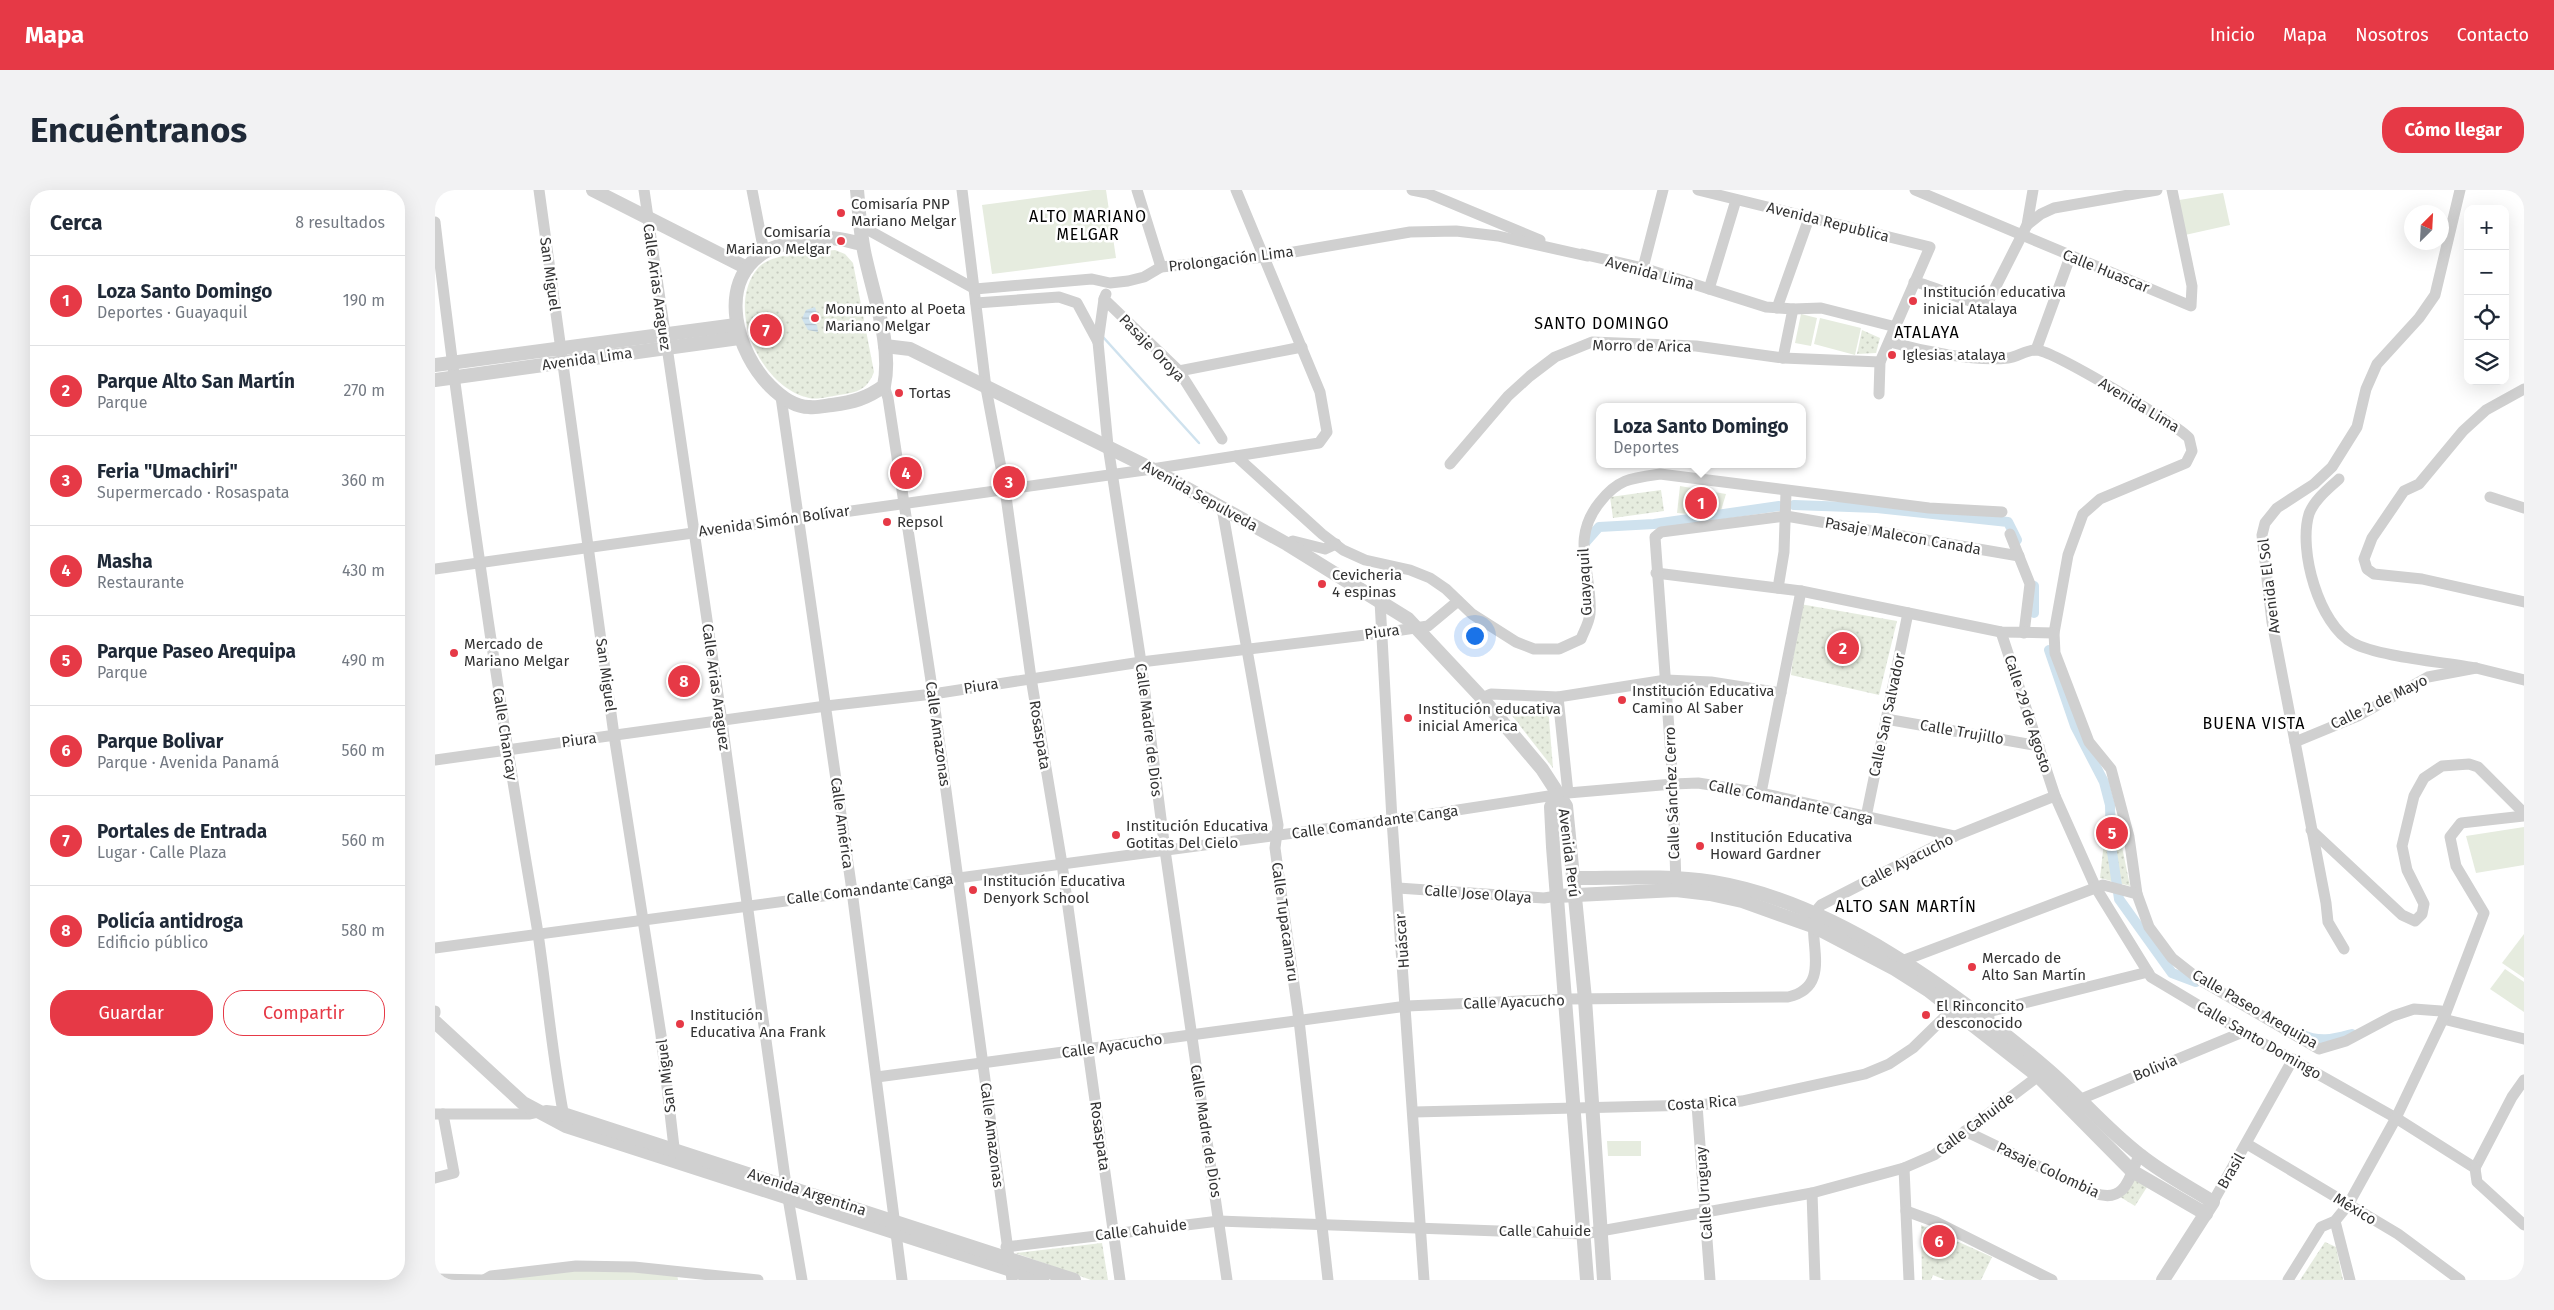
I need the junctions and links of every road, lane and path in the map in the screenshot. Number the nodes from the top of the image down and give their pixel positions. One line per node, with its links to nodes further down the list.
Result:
1 (539, 190): 48 (street, San Miguel)
2 (593, 190): 19 (street)
3 (614, 190): 19 (street)
4 (644, 190): 19 (street, Calle Arias Araguez)
5 (752, 190): 25 (street)
6 (857, 190): 22 (street, Calle Amazonas)
7 (962, 190): 34 (street, Rosaspata)
8 (1137, 190): 30 (street)
9 (1235, 190): 27 (street)
10 (1412, 190): 26 (street, Avenida Lima)
11 (1663, 190): 31 (street)
12 (1698, 190): 18 (street, Avenida Republica)
13 (1915, 190): 23 (street)
14 (2033, 190): 23 (street)
15 (2157, 190): 23 (street)
16 (2172, 190): 28 (street, Calle Huascar)
17 (2460, 190): 112 (street, Avenida El Sol)
18 (1736, 200): 20 (street, Avenida Republica); 35 (street)
19 (647, 212): 29 (street); 42 (street, Calle Arias Araguez)
20 (1809, 218): 32 (street, Avenida Republica); 38 (street)
21 (435, 222): 51 (street, Calle Chancay)
22 (861, 226): 24 (street, Calle Amazonas); 34 (street)
23 (2025, 230): 28 (street, Calle Huascar); 32 (street)
24 (863, 244): 25 (street); 45 (street, Calle Amazonas)
25 (764, 252): 29 (street)
26 (1587, 256): 27 (street, Prolongación Lima); 31 (street, Avenida Lima)
27 (1265, 257): 30 (street, Prolongación Lima); 46 (street)
28 (2071, 257): 47 (street)
29 (750, 265): 41 (street)
30 (1161, 267): 33 (street, Prolongación Lima)
31 (1643, 268): 35 (street, Avenida Lima)
32 (1914, 282): 40 (street)
33 (1110, 283): 34 (street, Prolongación Lima); 36 (street)
34 (975, 289): 37 (street, Rosaspata)
35 (1709, 289): 38 (street, Avenida Lima)
36 (1104, 299): 43 (street, Calle Madre de Dios); 53 (street, Pasaje Oroya)
37 (976, 303): 43 (street); 57 (street, Rosaspata)
38 (1777, 308): 39 (street, Avenida Lima)
39 (1793, 310): 40 (street, Avenida Lima); 49 (street)
40 (1896, 327): 44 (street)
41 (737, 331): 42 (street, Avenida Lima); 60 (street)
42 (664, 340): 48 (street, Avenida Lima); 77 (street, Calle Arias Araguez)
43 (1098, 342): 62 (street, Calle Madre de Dios)
44 (1890, 342): 47 (street); 50 (street)
45 (885, 346): 56 (street, Calle Amazonas); 57 (street, Avenida Sepulveda)
46 (1302, 347): 53 (street); 63 (street, Avenida Simón Bolívar)
47 (2036, 350): 97 (street, Avenida Lima)
48 (562, 355): 51 (street, Avenida Lima); 54 (street, Avenida Lima); 82 (street, San Miguel)
49 (1783, 358): 50 (street, Morro de Arica); 64 (street, Morro de Arica)
50 (1880, 362): 59 (street)
51 (452, 363): 52 (street, Avenida Lima); 54 (street, Calle Chancay)
52 (435, 366)
53 (1179, 371): 61 (street, Pasaje Oroya)
54 (454, 377): 55 (street, Avenida Lima); 84 (street, Calle Chancay)
55 (435, 380)
56 (884, 386): 60 (street); 71 (street, Calle Amazonas)
57 (987, 388): 62 (street, Avenida Sepulveda); 68 (street, Rosaspata)
58 (2524, 389): 91 (street)
59 (1879, 394)
60 (781, 396): 76 (street, Calle América)
61 (1223, 439)
62 (1108, 446): 65 (street, Avenida Sepulveda); 66 (street, Calle Madre de Dios)
63 (1235, 456): 65 (street, Avenida Simón Bolívar); 80 (street, Guayaquil)
64 (1450, 464)
65 (1152, 469): 66 (street, Avenida Simón Bolívar); 72 (street, Avenida Sepulveda)
66 (1112, 474): 68 (street, Avenida Simón Bolívar); 99 (street, Calle Madre de Dios)
67 (2339, 479): 100 (street)
68 (1005, 489): 71 (street, Avenida Simón Bolívar); 101 (street, Rosaspata)
69 (1786, 492): 74 (street, Guayaquil); 75 (street); 90 (street, Guayaquil)
70 (2491, 498): 73 (street)
71 (902, 503): 76 (street, Avenida Simón Bolívar); 105 (street, Calle Amazonas)
72 (1222, 508): 79 (street, Avenida Sepulveda); 98 (street, Calle Tupacamaru)
73 (2524, 508)
74 (2002, 512)
75 (1786, 516): 81 (street, Pasaje Malecon Canada); 83 (street, Pasaje Malecon Canada); 87 (street)
76 (797, 517): 77 (street, Avenida Simón Bolívar); 108 (street, Calle América)
77 (692, 533): 82 (street, Avenida Simón Bolívar); 110 (street, Calle Arias Araguez)
78 (2010, 534): 83 (street)
79 (1287, 544): 80 (street); 89 (street, Avenida Sepulveda)
80 (1336, 544): 90 (street, Guayaquil)
81 (1654, 545): 86 (street, Calle Sánchez Cerro)
82 (588, 549): 84 (street, Avenida Simón Bolívar); 111 (street, San Miguel)
83 (2019, 556): 96 (street)
84 (481, 562): 85 (street, Avenida Simón Bolívar); 114 (street, Calle Chancay)
85 (435, 569)
86 (1656, 573): 87 (street); 102 (street, Calle Sánchez Cerro)
87 (1778, 588): 88 (street)
88 (1801, 591): 92 (street); 104 (street)
89 (1380, 601): 93 (street, Avenida Sepulveda); 95 (street, Huáscar)
90 (1458, 601): 93 (street, Piura)
91 (2524, 602)
92 (1909, 613): 94 (street); 109 (street, Calle San Salvador)
93 (1418, 627): 95 (street, Piura); 106 (street, Avenida Sepulveda)
94 (2001, 632): 96 (street); 113 (street, Calle 29 de Agosto)
95 (1382, 633): 98 (street, Piura); 122 (street, Huáscar)
96 (2024, 633): 97 (street)
97 (2054, 633): 137 (street, Calle Paseo Arequipa)
98 (1247, 649): 99 (street, Piura); 124 (street, Calle Tupacamaru)
99 (1141, 662): 101 (street, Piura); 128 (street, Calle Madre de Dios)
100 (2476, 668): 103 (street, Calle 2 de Mayo); 112 (street, Calle 2 de Mayo)
101 (1031, 678): 105 (street, Piura); 129 (street, Rosaspata)
102 (1666, 680): 104 (street); 107 (street); 116 (street, Calle Sánchez Cerro)
103 (2524, 680)
104 (1781, 693): 117 (street)
105 (933, 694): 108 (street, Piura); 130 (street, Calle Amazonas)
106 (1482, 698): 107 (street); 118 (street, Avenida Sepulveda)
107 (1558, 698): 118 (street, Avenida Perú)
108 (826, 706): 110 (street, Piura); 135 (street, Calle América)
109 (1886, 719): 113 (street, Calle Trujillo); 121 (street, Calle San Salvador)
110 (722, 722): 111 (street, Piura); 139 (street, Calle Arias Araguez)
111 (614, 735): 114 (street, Piura); 140 (street, San Miguel)
112 (2295, 742): 123 (street, Avenida El Sol)
113 (2039, 746): 119 (street, Calle 29 de Agosto)
114 (507, 750): 115 (street, Piura); 142 (street, Calle Chancay)
115 (435, 760)
116 (1673, 784): 117 (street, Calle Comandante Canga); 118 (street, Calle Comandante Canga); 132 (street, Calle Sánchez Cerro)
117 (1761, 793): 121 (street, Calle Comandante Canga)
118 (1563, 794): 122 (street, Calle Comandante Canga); 126 (street, Avenida Perú); 127 (street, Avenida Perú)
119 (2055, 796): 125 (street, Calle Ayacucho); 134 (street, Calle Santo Domingo)
120 (2524, 814): 123 (street); 151 (street)
121 (1866, 817): 125 (street, Calle Comandante Canga)
122 (1392, 820): 124 (street, Calle Comandante Canga); 133 (street, Huáscar)
123 (2311, 830): 144 (street, Avenida El Sol)
124 (1277, 835): 128 (street, Calle Comandante Canga); 152 (street, Calle Tupacamaru)
125 (1955, 836): 141 (street, Calle Ayacucho)
126 (1569, 845): 127 (street); 131 (street, Avenida Perú)
127 (1553, 847): 138 (street, Avenida Perú)
128 (1165, 850): 129 (street, Calle Comandante Canga); 156 (street, Calle Madre de Dios)
129 (1062, 864): 130 (street, Calle Comandante Canga); 158 (street, Rosaspata)
130 (957, 878): 135 (street, Calle Comandante Canga); 160 (street, Calle Amazonas)
131 (1573, 878): 132 (street); 136 (street, Avenida Perú)
132 (1675, 884): 136 (street); 141 (street)
133 (1398, 888): 138 (street, Calle Jose Olaya); 150 (street, Huáscar)
134 (2096, 888): 137 (street); 145 (street); 146 (street, Calle Santo Domingo)
135 (852, 891): 139 (street, Calle Comandante Canga); 162 (street, Calle América)
136 (1575, 894): 138 (street); 148 (street, Avenida Perú)
137 (2137, 894): 151 (street, Calle Paseo Arequipa)
138 (1557, 896): 147 (street, Avenida Perú)
139 (746, 906): 140 (street, Calle Comandante Canga); 181 (street, Calle Arias Araguez)
140 (643, 920): 142 (street, Calle Comandante Canga); 175 (street, San Miguel)
141 (1815, 921): 145 (street); 148 (street, Calle Ayacucho)
142 (538, 935): 143 (street, Calle Comandante Canga); 172 (street, Calle Chancay)
143 (435, 948)
144 (2344, 948)
145 (1899, 965): 149 (street)
146 (2148, 972): 154 (street); 155 (street, Calle Santo Domingo)
147 (1567, 999): 148 (street, Calle Ayacucho); 150 (street, Calle Ayacucho); 167 (street, Avenida Perú)
148 (1585, 1000): 166 (street, Avenida Perú)
149 (1957, 1005): 154 (street); 165 (street, Costa Rica)
150 (1407, 1006): 152 (street, Calle Ayacucho); 169 (street, Huáscar)
151 (2444, 1017): 157 (street, Calle Paseo Arequipa); 171 (street)
152 (1299, 1020): 156 (street, Calle Ayacucho); 190 (street, Calle Tupacamaru)
153 (435, 1022): 168 (street, Avenida Argentina)
154 (1980, 1023): 161 (street)
155 (2243, 1032): 159 (street, Calle Santo Domingo); 164 (street, Bolivia)
156 (1191, 1035): 158 (street, Calle Ayacucho); 189 (street, Calle Madre de Dios)
157 (2524, 1040)
158 (1088, 1050): 160 (street, Calle Ayacucho); 195 (street, Rosaspata)
159 (2293, 1059): 171 (street, Calle Santo Domingo); 174 (street, Brasil)
160 (983, 1063): 162 (street, Calle Ayacucho); 197 (street, Calle Amazonas)
161 (2043, 1073): 164 (street); 173 (street, Calle Cahuide)
162 (877, 1078): 192 (street, Calle América)
163 (2524, 1080): 178 (street)
164 (2075, 1103): 176 (street); 179 (street)
165 (1697, 1106): 166 (street, Costa Rica); 186 (street, Calle Uruguay)
166 (1593, 1108): 167 (street, Costa Rica); 194 (street, Avenida Perú)
167 (1575, 1109): 169 (street, Costa Rica); 196 (street, Avenida Perú)
168 (539, 1112): 170 (street); 172 (street, Avenida Argentina)
169 (1414, 1112): 193 (street, Huáscar)
170 (439, 1114): 180 (street)
171 (2396, 1118): 178 (street, Calle Santo Domingo); 184 (street)
172 (564, 1120): 175 (street, Avenida Argentina)
173 (1965, 1131): 177 (street, Calle Cahuide); 179 (street, Pasaje Colombia)
174 (2247, 1144): 183 (street, Brasil); 184 (street, México)
175 (675, 1155): 181 (street, Avenida Argentina)
176 (2139, 1155): 179 (street, Pasaje Colombia); 183 (street)
177 (1904, 1168): 182 (street, Calle Cahuide); 185 (street)
178 (2475, 1168): 191 (street)
179 (2132, 1171): 187 (street)
180 (435, 1178)
181 (787, 1191): 192 (street, Avenida Argentina); 205 (street, Calle Arias Araguez)
182 (1812, 1193): 186 (street, Calle Cahuide); 215 (street)
183 (2213, 1202): 187 (street, Brasil)
184 (2348, 1205): 188 (street); 202 (street, México)
185 (1906, 1211): 199 (street); 216 (street)
186 (1706, 1212): 194 (street, Calle Cahuide); 214 (street, Calle Uruguay)
187 (2206, 1214): 218 (street, Brasil)
188 (2335, 1221): 219 (street); 220 (street)
189 (1219, 1222): 190 (street, Calle Cahuide); 195 (street, Calle Cahuide); 209 (street, Calle Madre de Dios)
190 (1323, 1224): 193 (street, Calle Cahuide); 210 (street, Calle Tupacamaru)
191 (2524, 1225)
192 (897, 1227): 197 (street, Avenida Argentina); 206 (street, Calle América)
193 (1420, 1228): 196 (street, Calle Cahuide); 211 (street, Huáscar)
194 (1601, 1231): 196 (street, Calle Cahuide); 213 (street, Avenida Perú)
195 (1113, 1233): 197 (street, Calle Cahuide); 208 (street, Rosaspata)
196 (1584, 1234): 212 (street, Avenida Perú)
197 (1009, 1264): 201 (street, Avenida Argentina); 207 (street, Avenida Argentina)
198 (694, 1277): 203 (street); 204 (street)
199 (2036, 1277): 217 (street)
200 (435, 1279): 203 (street)
201 (1065, 1279)
202 (2455, 1279)
203 (484, 1280)
204 (758, 1280)
205 (802, 1280)
206 (902, 1280)
207 (1042, 1280)
208 (1120, 1280)
209 (1227, 1280)
210 (1328, 1280)
211 (1424, 1280)
212 (1587, 1280)
213 (1604, 1280)
214 (1710, 1280)
215 (1815, 1280)
216 (1909, 1280)
217 (2051, 1280)
218 (2163, 1280)
219 (2288, 1280)
220 (2350, 1280)

